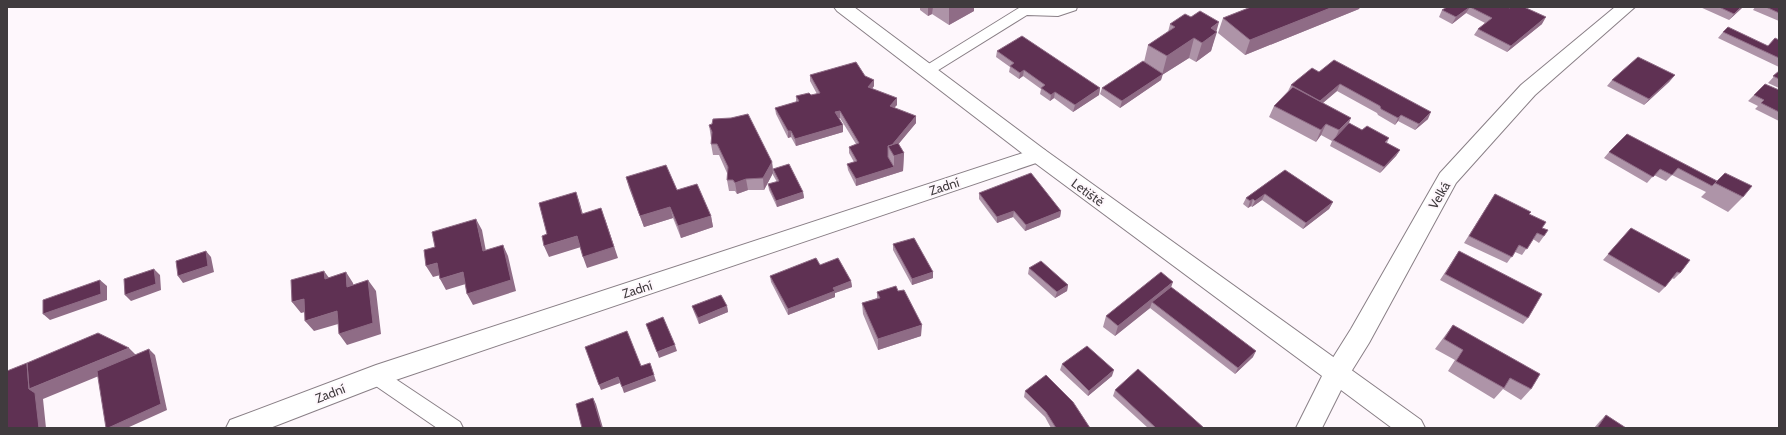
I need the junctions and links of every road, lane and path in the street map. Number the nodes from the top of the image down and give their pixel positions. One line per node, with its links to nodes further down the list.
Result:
1 (843, 7): 5 (street, Letiště)
2 (1071, 7): 4 (lane)
3 (1626, 7): 7 (street, Velká)
4 (1019, 9): 5 (lane)
5 (927, 71): 6 (street, Letiště)
6 (1038, 155): 7 (street, Letiště); 8 (street, Zadní)
7 (1337, 372): 11 (street, Velká); 12 (street, Letiště)
8 (376, 376): 9 (street, Zadní); 10 (lane)
9 (238, 428)
10 (453, 428)
11 (1309, 428)
12 (1412, 428)

